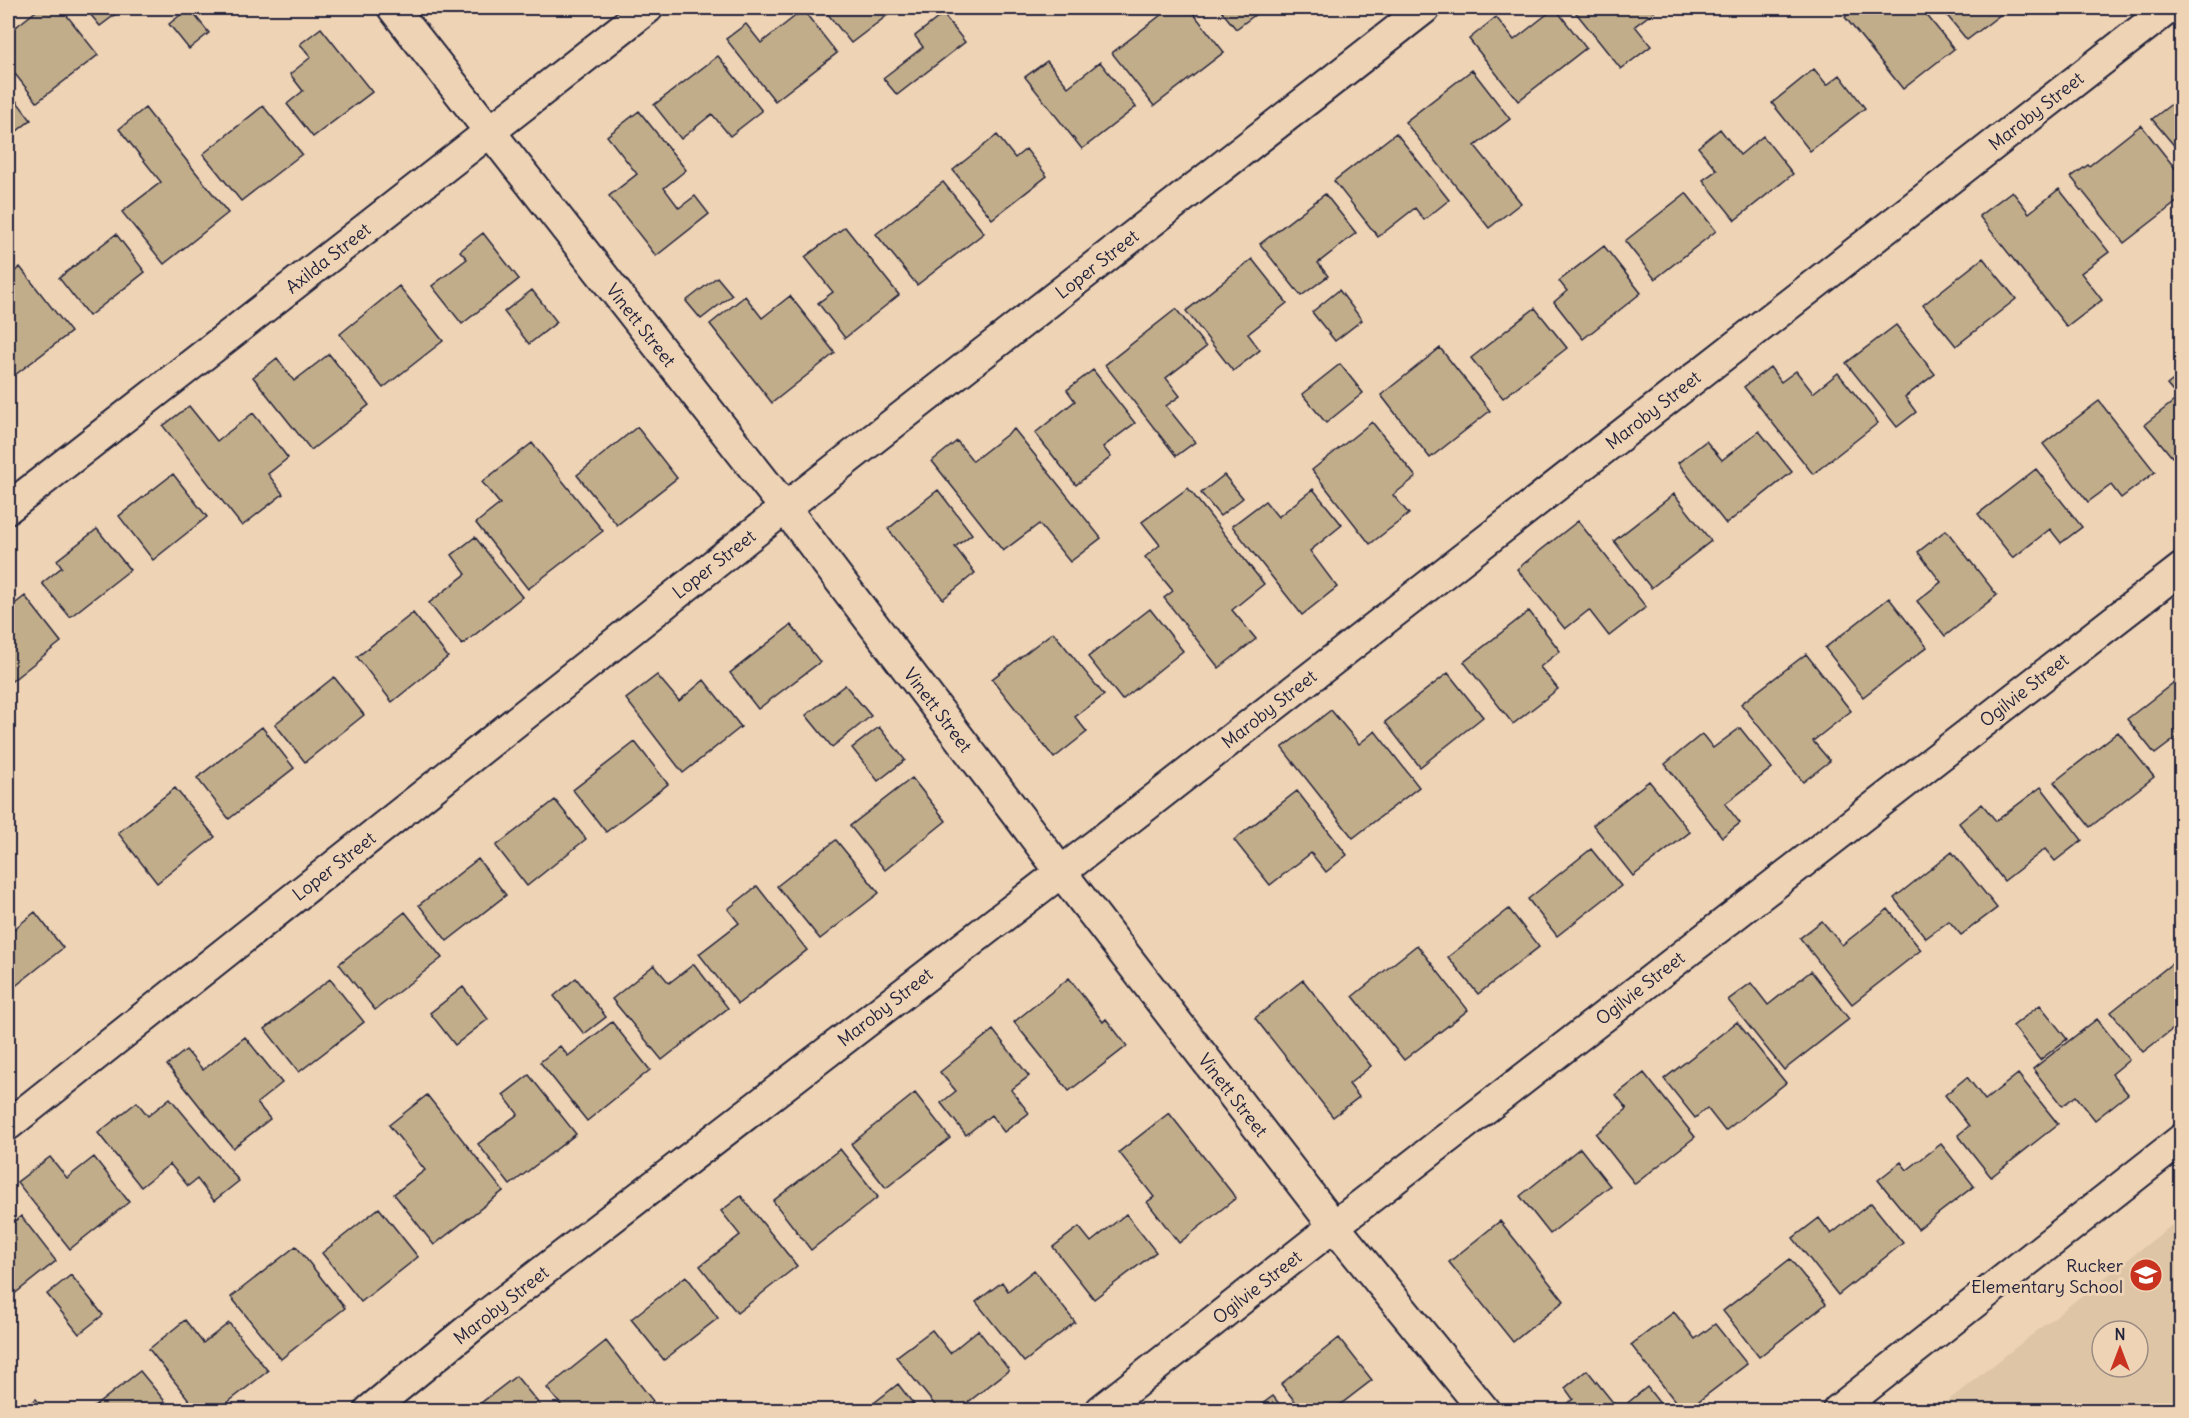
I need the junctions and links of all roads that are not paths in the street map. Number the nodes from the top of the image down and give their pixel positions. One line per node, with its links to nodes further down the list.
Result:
1 (393, 8): 5 (street, Vinett Street)
2 (648, 8): 5 (street, Axilda Street)
3 (1425, 8): 7 (street, Loper Street)
4 (2169, 8): 9 (street, Maroby Street)
5 (489, 132): 6 (street, Axilda Street); 7 (street, Vinett Street)
6 (8, 508)
7 (785, 508): 9 (street, Vinett Street); 10 (street, Loper Street)
8 (2181, 568): 12 (street, Ogilvie Street)
9 (1061, 872): 12 (street, Vinett Street); 13 (street, Maroby Street)
10 (8, 1125)
11 (2181, 1139): 16 (street)
12 (1334, 1226): 14 (street, Ogilvie Street); 15 (street, Vinett Street)
13 (370, 1410)
14 (1101, 1410)
15 (1484, 1410)
16 (1838, 1410)

